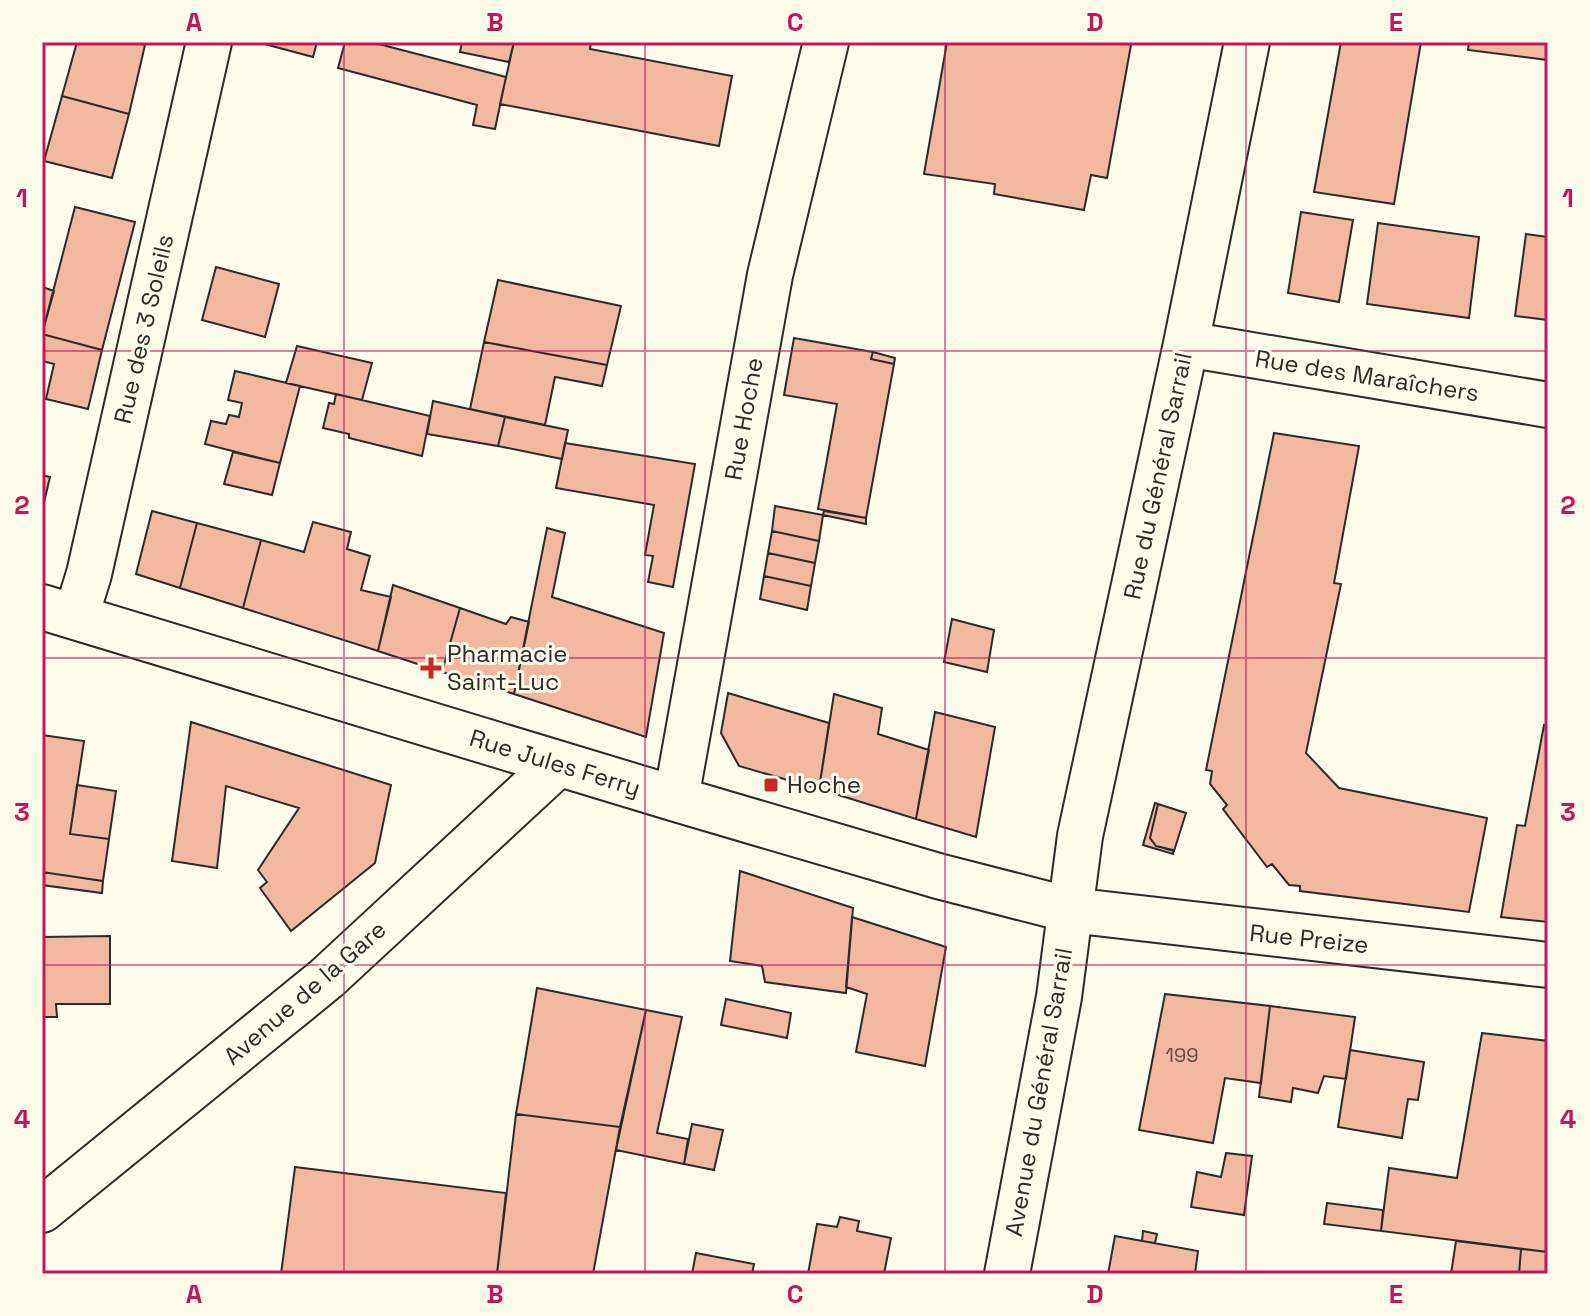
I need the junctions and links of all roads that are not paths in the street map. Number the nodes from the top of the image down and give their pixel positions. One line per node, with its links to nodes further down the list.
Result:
1 (209, 42): 6 (street, Rue des 3 Soleils)
2 (826, 42): 8 (street, Rue Hoche)
3 (1247, 42): 4 (street, Rue du Général Sarrail)
4 (1186, 344): 5 (street, Rue des Maraîchers); 9 (street, Rue du Général Sarrail)
5 (1548, 405)
6 (59, 612): 7 (street, Rue Jules Ferry)
7 (558, 764): 8 (street, Rue Jules Ferry); 11 (street, Avenue de la Gare)
8 (676, 799): 9 (street, Rue Jules Ferry)
9 (1070, 910): 10 (street, Rue Preize); 12 (street, Avenue du Général Sarrail)
10 (1548, 965)
11 (42, 1210)
12 (1007, 1274)

